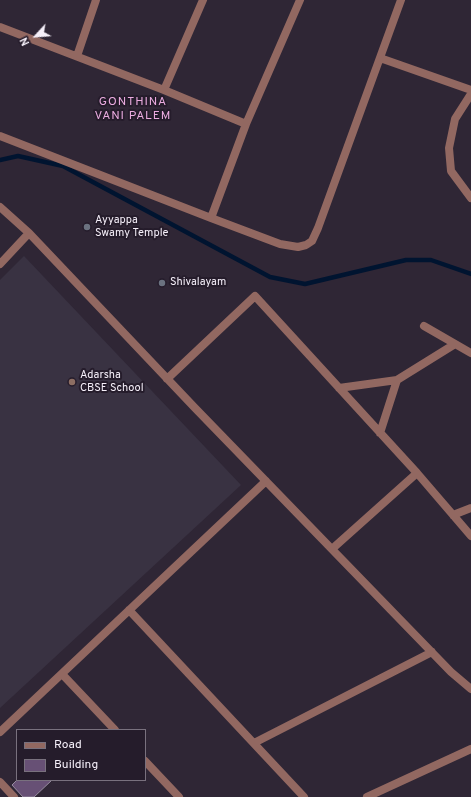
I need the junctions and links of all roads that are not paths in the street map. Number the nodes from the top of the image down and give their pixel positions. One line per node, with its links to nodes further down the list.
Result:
1 (96, 0): 6 (street)
2 (203, 0): 8 (street)
3 (300, 0): 11 (street)
4 (401, 0): 7 (street)
5 (0, 27): 6 (street)
6 (77, 56): 8 (street)
7 (380, 58): 9 (street); 15 (street)
8 (164, 90): 11 (street)
9 (471, 90)
10 (471, 94): 13 (street)
11 (246, 124): 15 (street)
12 (0, 136): 15 (street)
13 (471, 198)
14 (0, 208): 16 (street)
15 (211, 218)
16 (29, 233): 17 (street); 21 (street)
17 (0, 264)
18 (424, 326): 19 (street)
19 (455, 344): 20 (street); 22 (street)
20 (471, 353)
21 (167, 378): 23 (street); 26 (street)
22 (397, 380): 23 (street); 24 (street)
23 (338, 388): 24 (street)
24 (380, 433): 25 (street)
25 (417, 473): 28 (street); 30 (street)
26 (266, 480): 30 (street); 31 (street)
27 (471, 508): 28 (street)
28 (454, 515): 29 (street)
29 (471, 536)
30 (332, 549): 32 (street)
31 (129, 610): 33 (street); 37 (street)
32 (432, 652): 34 (street); 37 (street)
33 (62, 674): 35 (street); 36 (street)
34 (471, 690)
35 (114, 729)
36 (0, 732)
37 (254, 743): 43 (street)
38 (471, 749): 44 (street)
39 (146, 762): 42 (street)
40 (0, 782): 41 (street)
41 (14, 797)
42 (179, 797)
43 (304, 797)
44 (367, 797)

